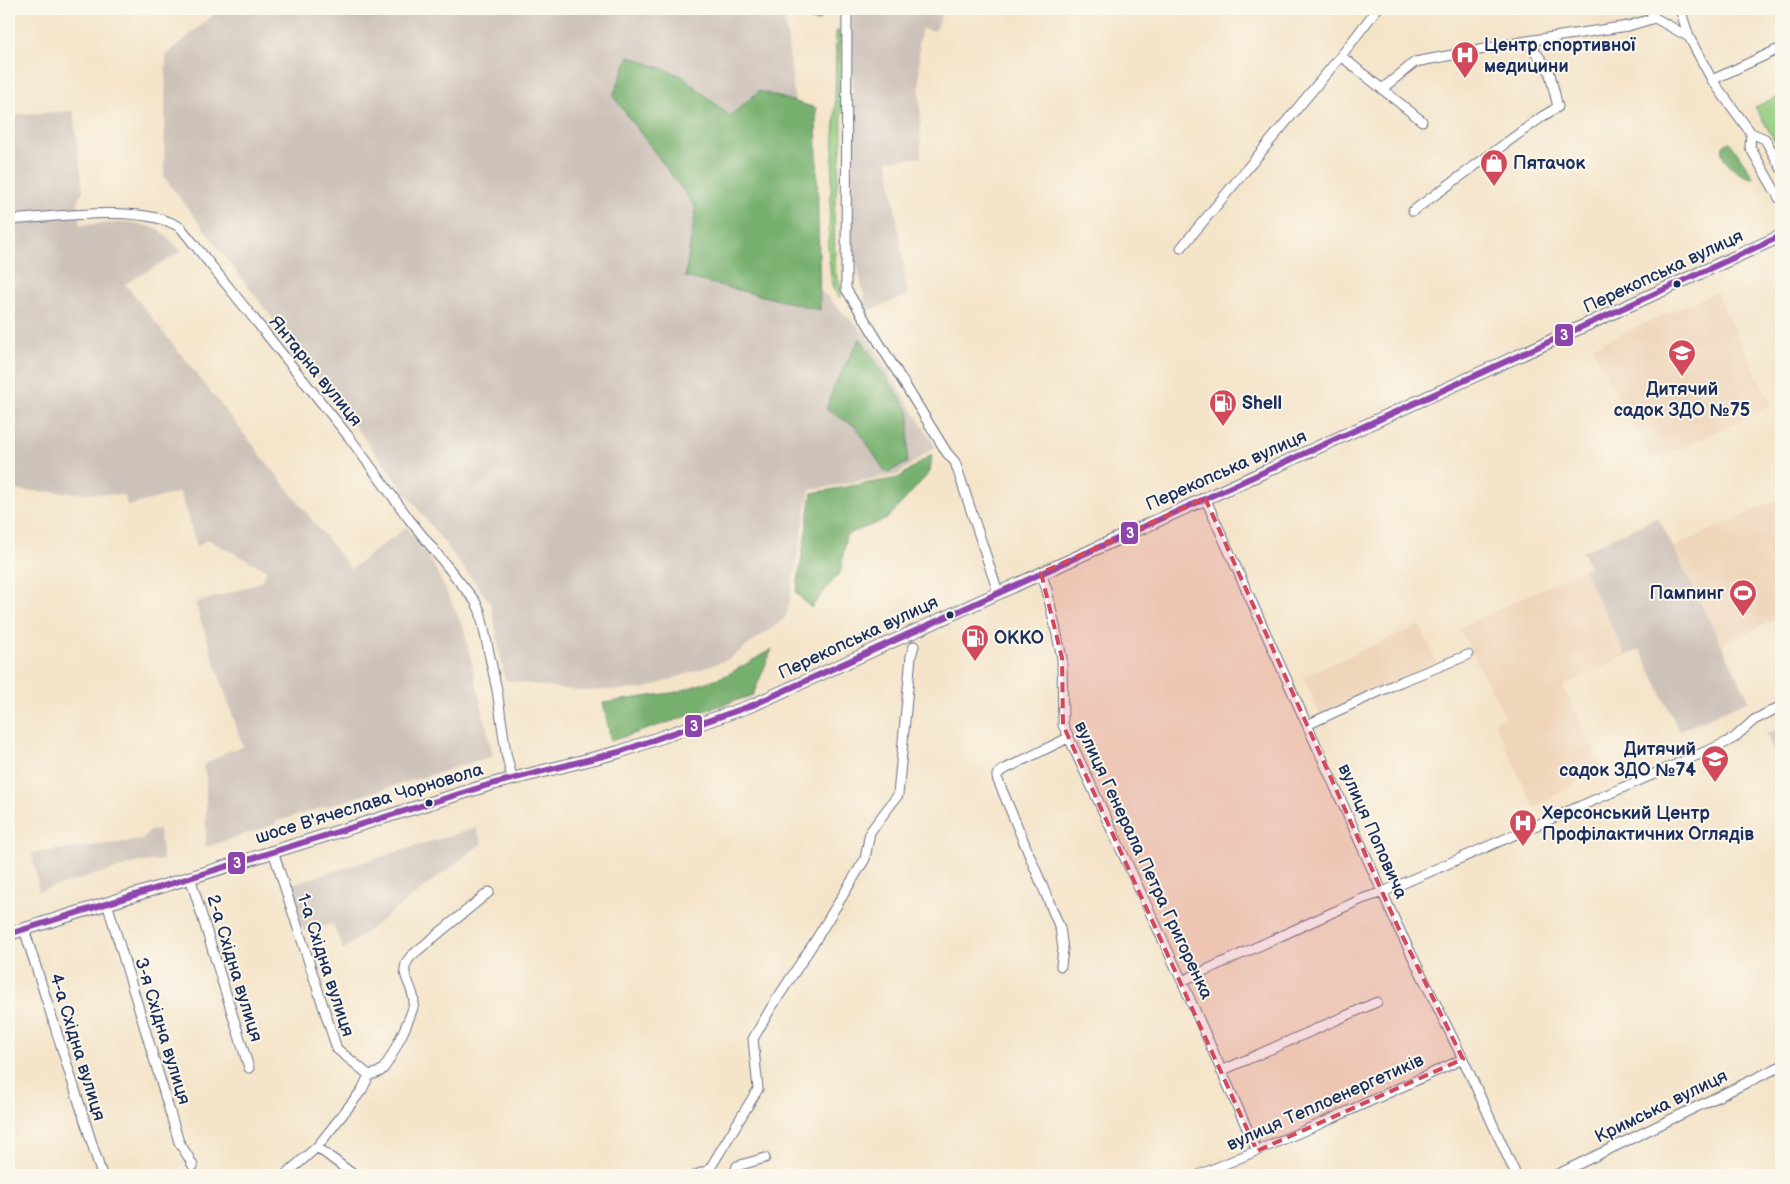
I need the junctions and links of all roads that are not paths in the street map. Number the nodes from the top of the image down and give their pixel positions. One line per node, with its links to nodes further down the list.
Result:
1 (847, 9): 22 (street)
2 (1377, 9): 9 (street)
3 (1649, 9): 5 (street)
4 (1680, 9): 6 (street)
5 (1654, 18): 6 (street); 7 (street)
6 (1689, 37): 10 (street)
7 (1527, 40): 11 (street); 16 (street)
8 (1781, 48): 10 (street)
9 (1341, 56): 11 (street); 19 (street)
10 (1712, 80): 13 (street)
11 (1382, 89): 12 (street)
12 (1422, 121)
13 (1751, 133): 14 (street); 15 (street)
14 (1781, 168)
15 (1781, 199)
16 (1413, 210)
17 (9, 220): 29 (street, Янтарна вулиця)
18 (1781, 236): 20 (main road, Перекопська вулиця)
19 (1181, 248)
20 (1205, 498): 21 (main road, Перекопська вулиця); 26 (street, вулиця Поповича)
21 (1041, 574): 22 (main road, Перекопська вулиця); 27 (street, вулиця Генерала Петра Григоренка)
22 (998, 592): 28 (main road, Перекопська вулиця)
23 (914, 646): 52 (street)
24 (1468, 655): 26 (street)
25 (1781, 706): 33 (street)
26 (1307, 725): 33 (street, вулиця Поповича)
27 (1068, 738): 37 (street); 38 (street, вулиця Генерала Петра Григоренка)
28 (655, 739): 29 (main road, шосе В'ячеслава Чорновола)
29 (512, 778): 30 (main road, шосе В'ячеслава Чорновола)
30 (273, 851): 31 (main road, шосе В'ячеслава Чорновола); 44 (street, 1-а Східна вулиця)
31 (190, 877): 34 (main road, шосе В'ячеслава Чорновола); 42 (street, 2-а Східна вулиця)
32 (489, 892): 44 (street)
33 (1383, 892): 38 (street); 40 (street, вулиця Поповича)
34 (107, 903): 35 (main road, шосе В'ячеслава Чорновола); 48 (street, 3-я Східна вулиця)
35 (24, 929): 36 (main road, шосе В'ячеслава Чорновола); 49 (street, 4-а Східна вулиця)
36 (9, 934)
37 (1061, 966)
38 (1182, 981): 43 (street, вулиця Генерала Петра Григоренка)
39 (1378, 1002): 43 (street)
40 (1463, 1059): 46 (street, вулиця Теплоенергетиків); 55 (street, вулиця Поповича)
41 (1781, 1066): 56 (street, Кримська вулиця)
42 (249, 1068)
43 (1221, 1071): 46 (street, вулиця Генерала Петра Григоренка)
44 (369, 1075): 45 (street)
45 (317, 1146): 50 (street); 51 (street)
46 (1257, 1151): 54 (street, вулиця Теплоенергетиків)
47 (765, 1158): 53 (street)
48 (193, 1166)
49 (102, 1175)
50 (285, 1175)
51 (354, 1175)
52 (696, 1175)
53 (734, 1175)
54 (1203, 1175)
55 (1516, 1175)
56 (1556, 1175)

